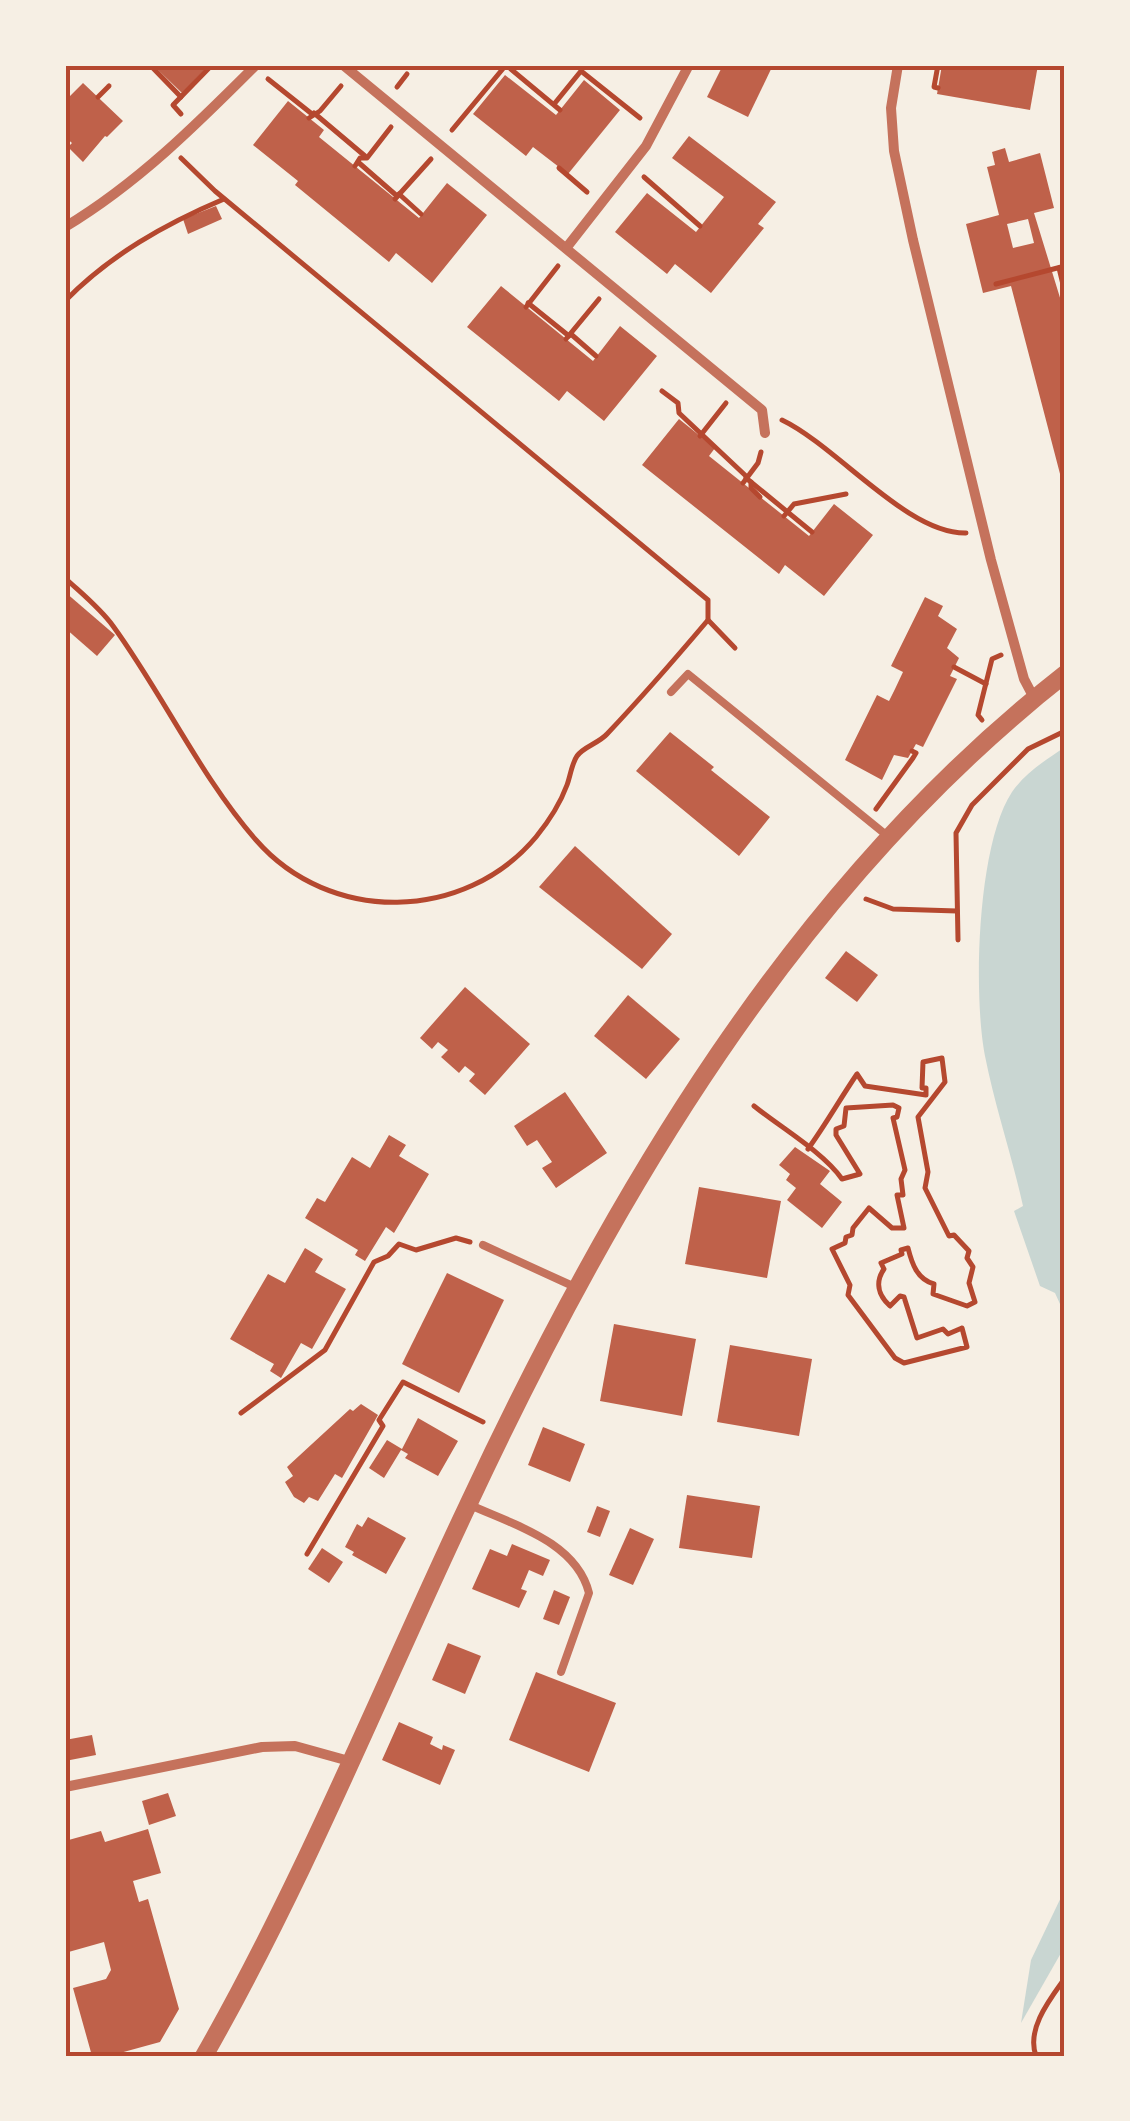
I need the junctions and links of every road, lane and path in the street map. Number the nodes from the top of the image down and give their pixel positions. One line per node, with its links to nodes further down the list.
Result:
1 (150, 65): 13 (path)
2 (506, 65): 12 (path); 23 (path)
3 (688, 65): 22 (street)
4 (898, 65): 56 (street)
5 (938, 65): 11 (path)
6 (1063, 65): 17 (path)
7 (255, 66): 14 (path); 21 (street)
8 (210, 67): 13 (path)
9 (348, 69): 19 (street); 20 (path)
10 (109, 86): 16 (path)
11 (938, 88)
12 (536, 89): 15 (path); 22 (path)
13 (181, 96): 21 (path)
14 (289, 96): 18 (path); 20 (path)
15 (531, 96)
16 (98, 98)
17 (1065, 102)
18 (297, 108)
19 (402, 113): 23 (street); 25 (path)
20 (312, 115): 25 (path)
21 (194, 126): 24 (street)
22 (656, 130): 27 (street)
23 (441, 144): 30 (path); 38 (street)
24 (172, 149): 31 (path); 37 (street)
25 (367, 158): 26 (path)
26 (358, 164): 29 (path); 30 (path)
27 (630, 165): 32 (street); 33 (path)
28 (559, 168): 32 (path)
29 (372, 180)
30 (397, 196): 34 (path)
31 (224, 199): 43 (path); 58 (path)
32 (601, 204): 38 (street)
33 (679, 206): 35 (path); 36 (path)
34 (421, 214)
35 (673, 214)
36 (700, 226)
37 (65, 227)
38 (569, 249): 40 (street); 44 (path)
39 (1062, 267): 41 (path); 42 (path)
40 (611, 284): 44 (path); 46 (street)
41 (996, 284)
42 (1065, 294)
43 (65, 301)
44 (569, 337): 45 (path)
45 (596, 356)
46 (737, 389): 48 (street); 50 (path)
47 (662, 390): 50 (path)
48 (762, 410): 49 (street); 56 (path)
49 (765, 433): 51 (path)
50 (701, 434): 51 (path)
51 (747, 480): 53 (path); 54 (path)
52 (846, 494): 54 (path)
53 (760, 497)
54 (786, 514): 55 (path)
55 (812, 532)
56 (984, 532): 60 (street)
57 (65, 578): 58 (path)
58 (708, 620): 59 (path)
59 (735, 648)
60 (1015, 648): 63 (path); 65 (street)
61 (954, 667): 63 (path)
62 (1065, 674): 65 (street)
63 (986, 684): 67 (path)
64 (671, 692): 69 (lane)
65 (1034, 698): 67 (street)
66 (1065, 731): 72 (path)
67 (994, 733): 70 (street)
68 (912, 751): 69 (path)
69 (868, 819): 70 (lane)
70 (890, 838): 71 (street)
71 (846, 887): 72 (path); 77 (street)
72 (957, 911): 73 (path)
73 (958, 940)
74 (754, 1106): 75 (path)
75 (808, 1149): 75 (path)
76 (483, 1246): 77 (lane); 78 (path)
77 (575, 1287): 79 (street)
78 (241, 1413)
79 (503, 1433): 80 (street); 81 (path)
80 (468, 1504): 82 (lane); 83 (street)
81 (307, 1554)
82 (561, 1672)
83 (349, 1761): 84 (street); 86 (street)
84 (65, 1786)
85 (1065, 1978): 87 (path)
86 (204, 2056)
87 (1036, 2056)

